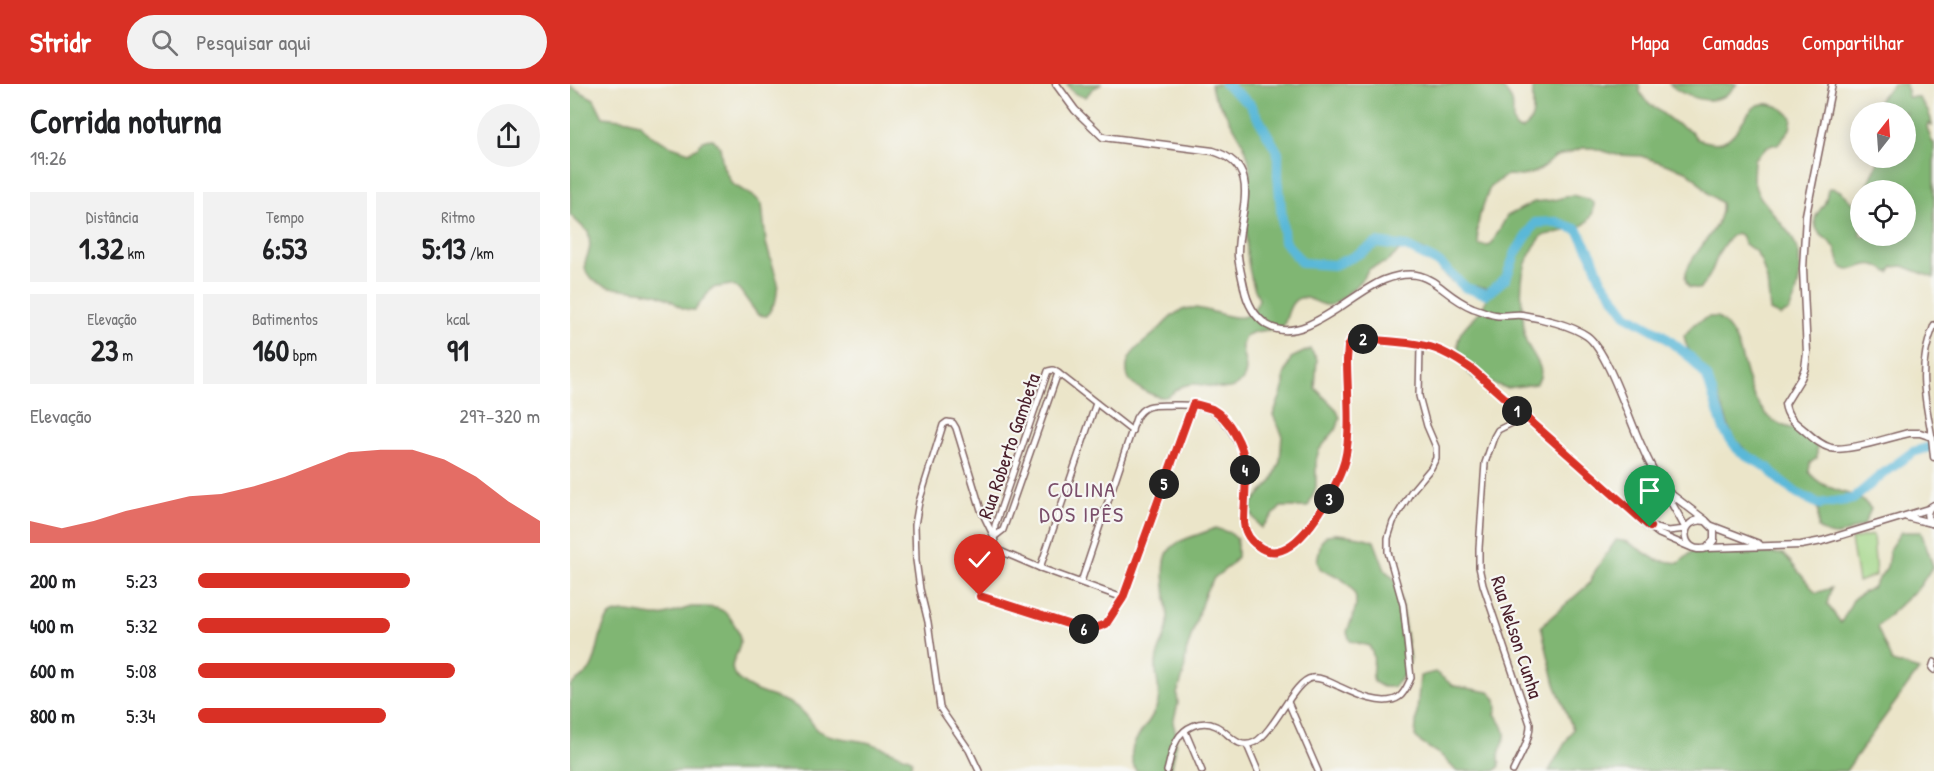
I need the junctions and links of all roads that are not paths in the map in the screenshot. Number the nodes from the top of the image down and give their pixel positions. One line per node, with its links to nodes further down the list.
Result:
1 (1056, 84): 12 (street)
2 (1832, 84): 10 (street)
3 (1934, 325): 10 (street)
4 (1420, 346): 7 (street); 8 (street); 28 (street)
5 (1058, 374): 6 (street); 19 (street, Rua Roberto Gambeta); 19 (street, Rua Roberto Gambeta)
6 (1096, 403): 9 (street); 23 (street)
7 (1193, 404): 9 (street); 25 (street)
8 (1524, 417): 17 (street); 36 (street, Rua Nelson Cunha)
9 (1132, 431): 24 (street)
10 (1932, 437): 11 (street)
11 (1934, 457)
12 (1663, 487): 15 (street); 18 (street)
13 (1931, 507): 14 (street); 16 (street)
14 (1906, 517): 16 (street); 20 (street)
15 (1711, 524): 18 (street); 20 (street); 22 (street)
16 (1932, 524)
17 (1650, 527): 18 (street); 21 (street)
18 (1686, 529): 21 (street)
19 (994, 537): 23 (street); 25 (street); 31 (street)
20 (1765, 547): 22 (street)
21 (1694, 548): 22 (street)
22 (1707, 548)
23 (1040, 568): 24 (street)
24 (1081, 582): 25 (street)
25 (1123, 598)
26 (1934, 662): 27 (street)
27 (1934, 670)
28 (1288, 702): 30 (street); 35 (street)
29 (1185, 731): 30 (street); 32 (street); 33 (street)
30 (1246, 745): 34 (street)
31 (979, 771)
32 (1167, 771)
33 (1202, 771)
34 (1258, 771)
35 (1318, 771)
36 (1513, 771)

